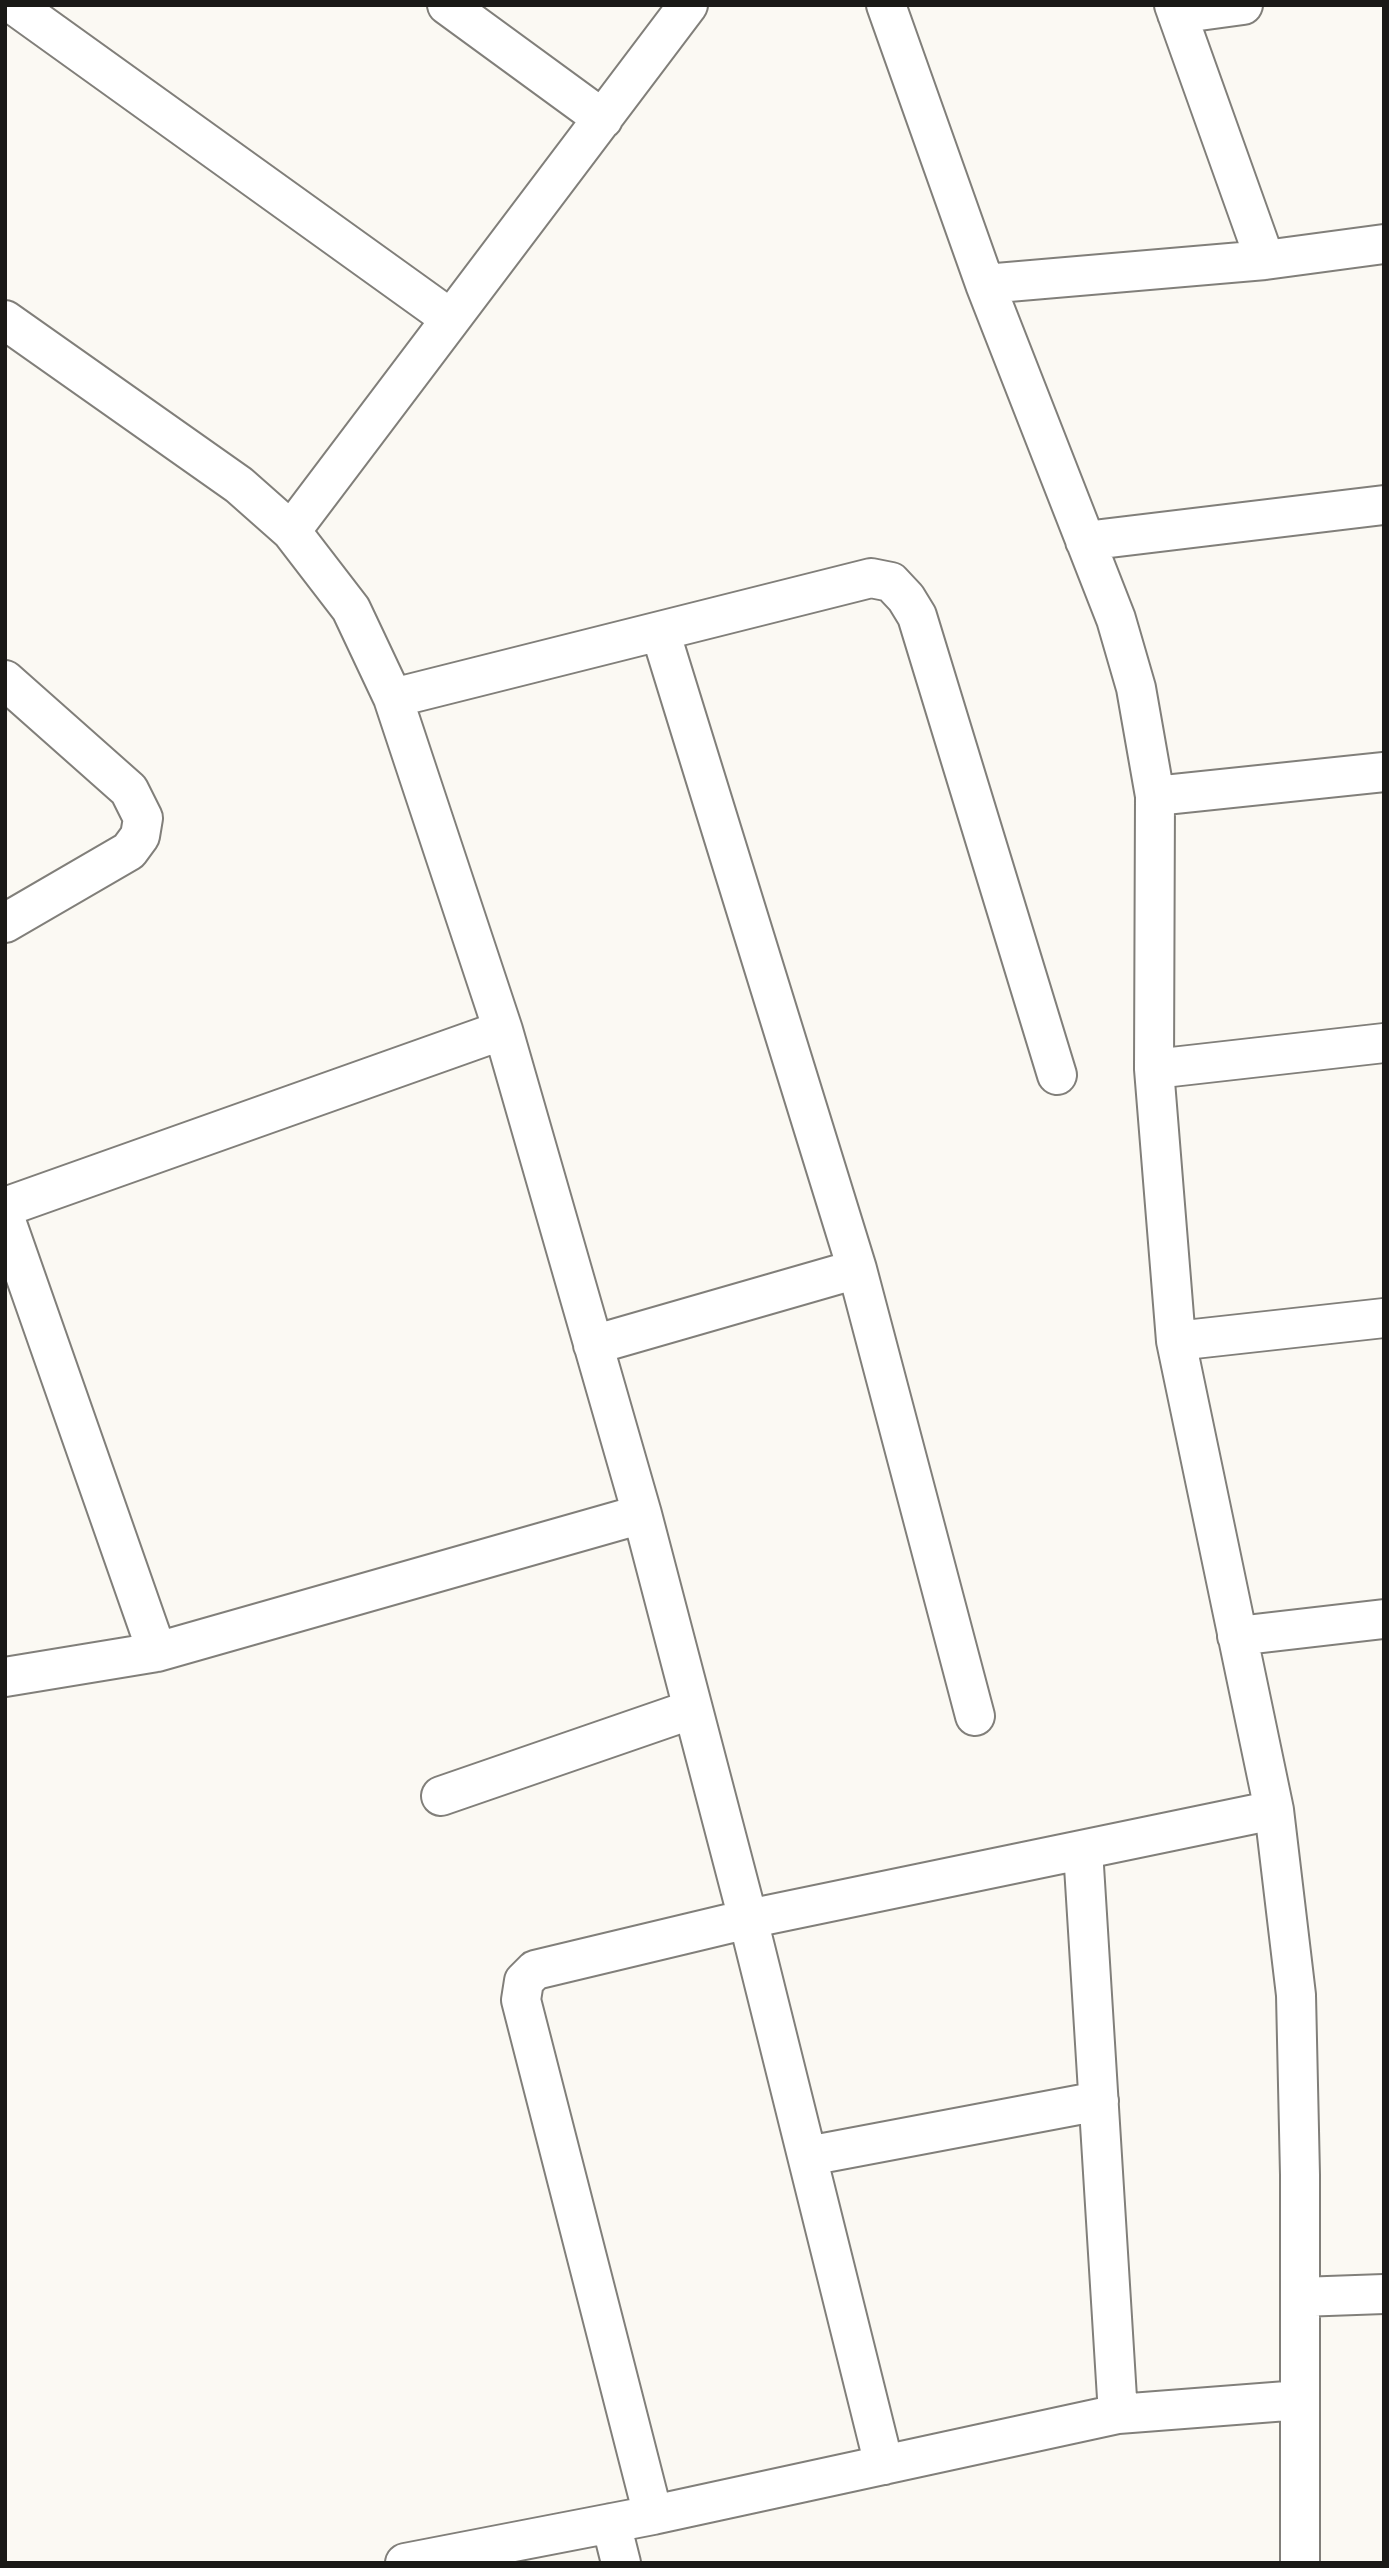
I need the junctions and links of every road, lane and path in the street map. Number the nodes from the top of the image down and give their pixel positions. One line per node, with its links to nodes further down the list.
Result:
1 (15, 5): 11 (street)
2 (447, 5): 7 (street)
3 (688, 5): 7 (street)
4 (886, 5): 10 (street)
5 (1243, 5): 6 (street)
6 (1175, 10): 9 (street)
7 (603, 119): 11 (street)
8 (1384, 244): 9 (street)
9 (1265, 260): 10 (street)
10 (985, 284): 15 (street)
11 (451, 318): 14 (street)
12 (5, 320): 14 (street)
13 (1384, 505): 15 (street)
14 (291, 531): 18 (street)
15 (1084, 541): 20 (street)
16 (660, 631): 18 (street); 25 (street); 28 (street)
17 (5, 680): 21 (street)
18 (393, 698): 22 (street)
19 (1384, 772): 20 (street)
20 (1154, 796): 24 (street)
21 (5, 922)
22 (503, 1030): 26 (street); 31 (street)
23 (1384, 1043): 24 (street)
24 (1154, 1069): 30 (street)
25 (1057, 1075)
26 (5, 1207)
27 (5, 1218): 35 (street)
28 (858, 1269): 31 (street); 38 (street)
29 (1384, 1318): 30 (street)
30 (1176, 1341): 34 (street)
31 (593, 1345): 32 (street)
32 (642, 1514): 35 (street); 37 (street)
33 (1384, 1619): 34 (street)
34 (1237, 1636): 40 (street)
35 (157, 1652): 36 (street)
36 (5, 1677)
37 (693, 1709): 39 (street); 42 (street)
38 (975, 1716)
39 (441, 1796)
40 (1274, 1810): 41 (street); 46 (street)
41 (1083, 1850): 42 (street); 43 (street)
42 (748, 1919): 44 (street); 50 (street)
43 (1099, 2101): 44 (street); 48 (street)
44 (807, 2157): 49 (street)
45 (1384, 2294): 46 (street)
46 (1300, 2297): 47 (street)
47 (1300, 2400): 48 (street); 54 (street)
48 (1118, 2414): 49 (street)
49 (884, 2465): 50 (street)
50 (653, 2515): 51 (street)
51 (611, 2523): 52 (street); 53 (street)
52 (405, 2563)
53 (621, 2563)
54 (1300, 2563)

